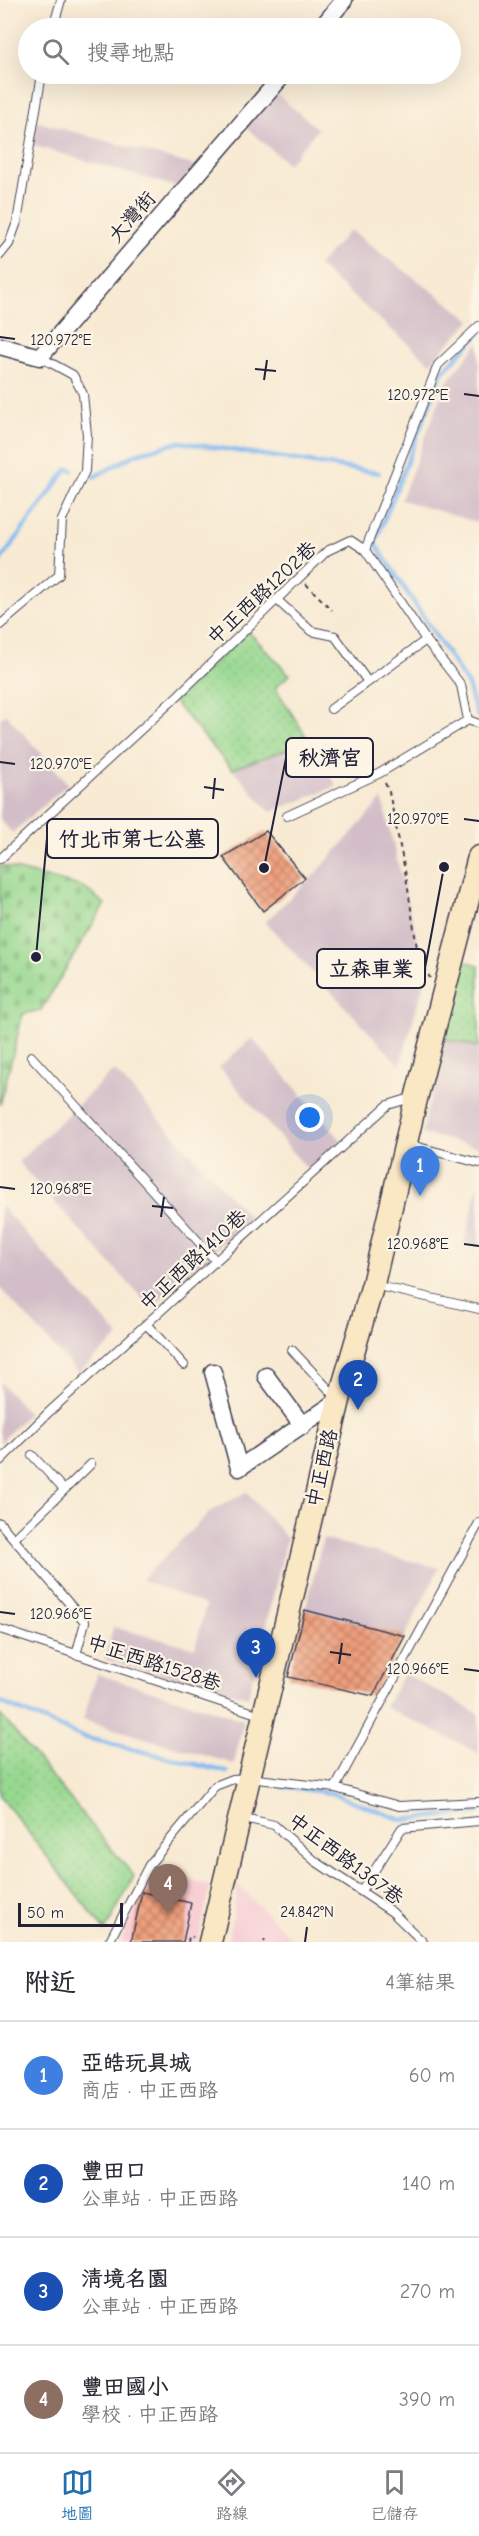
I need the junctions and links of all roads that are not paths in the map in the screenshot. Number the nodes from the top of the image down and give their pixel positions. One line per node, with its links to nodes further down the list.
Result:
1 (61, 0): 3 (lane)
2 (344, 0): 4 (street)
3 (56, 18)
4 (329, 18)
5 (40, 84): 7 (lane)
6 (275, 84): 10 (street, 大灣街)
7 (0, 255)
8 (479, 326): 11 (lane)
9 (0, 346): 10 (street)
10 (40, 357): 13 (lane)
11 (365, 550): 12 (lane, 中正西路1202巷); 14 (lane)
12 (278, 600): 15 (lane); 21 (lane, 中正西路1202巷)
13 (0, 625)
14 (426, 640): 15 (lane); 17 (lane)
15 (368, 682): 16 (lane)
16 (331, 709)
17 (468, 720): 18 (lane); 19 (lane)
18 (479, 724)
19 (287, 816)
20 (479, 857): 23 (main road, 中正西路)
21 (0, 859)
22 (31, 1056): 26 (lane)
23 (417, 1095): 24 (main road, 中正西路); 26 (lane, 中正西路1410巷)
24 (406, 1144): 25 (lane); 27 (main road, 中正西路)
25 (479, 1163)
26 (216, 1262): 29 (lane, 中正西路1410巷)
27 (373, 1284): 28 (lane); 34 (main road, 中正西路)
28 (479, 1309)
29 (147, 1325): 31 (lane); 37 (lane, 中正西路1410巷)
30 (292, 1350): 34 (lane)
31 (184, 1365)
32 (213, 1372): 35 (street)
33 (266, 1376): 35 (street)
34 (339, 1400): 35 (street); 45 (main road, 中正西路)
35 (303, 1426)
36 (32, 1455): 39 (lane)
37 (0, 1461)
38 (91, 1464): 39 (lane)
39 (64, 1490): 42 (lane)
40 (0, 1523): 42 (lane)
41 (479, 1523): 47 (lane)
42 (14, 1539): 44 (lane)
43 (0, 1629): 44 (lane, 中正西路1528巷)
44 (76, 1655): 45 (lane, 中正西路1528巷)
45 (263, 1716): 46 (main road, 中正西路)
46 (249, 1778): 47 (lane); 49 (main road, 中正西路); 52 (lane)
47 (335, 1788): 48 (lane)
48 (479, 1802)
49 (240, 1817): 51 (lane, 中正西路1367巷); 53 (main road, 中正西路)
50 (479, 1821): 51 (lane)
51 (361, 1892): 54 (lane, 中正西路1367巷)
52 (109, 1942)
53 (210, 1942)
54 (423, 1942)

